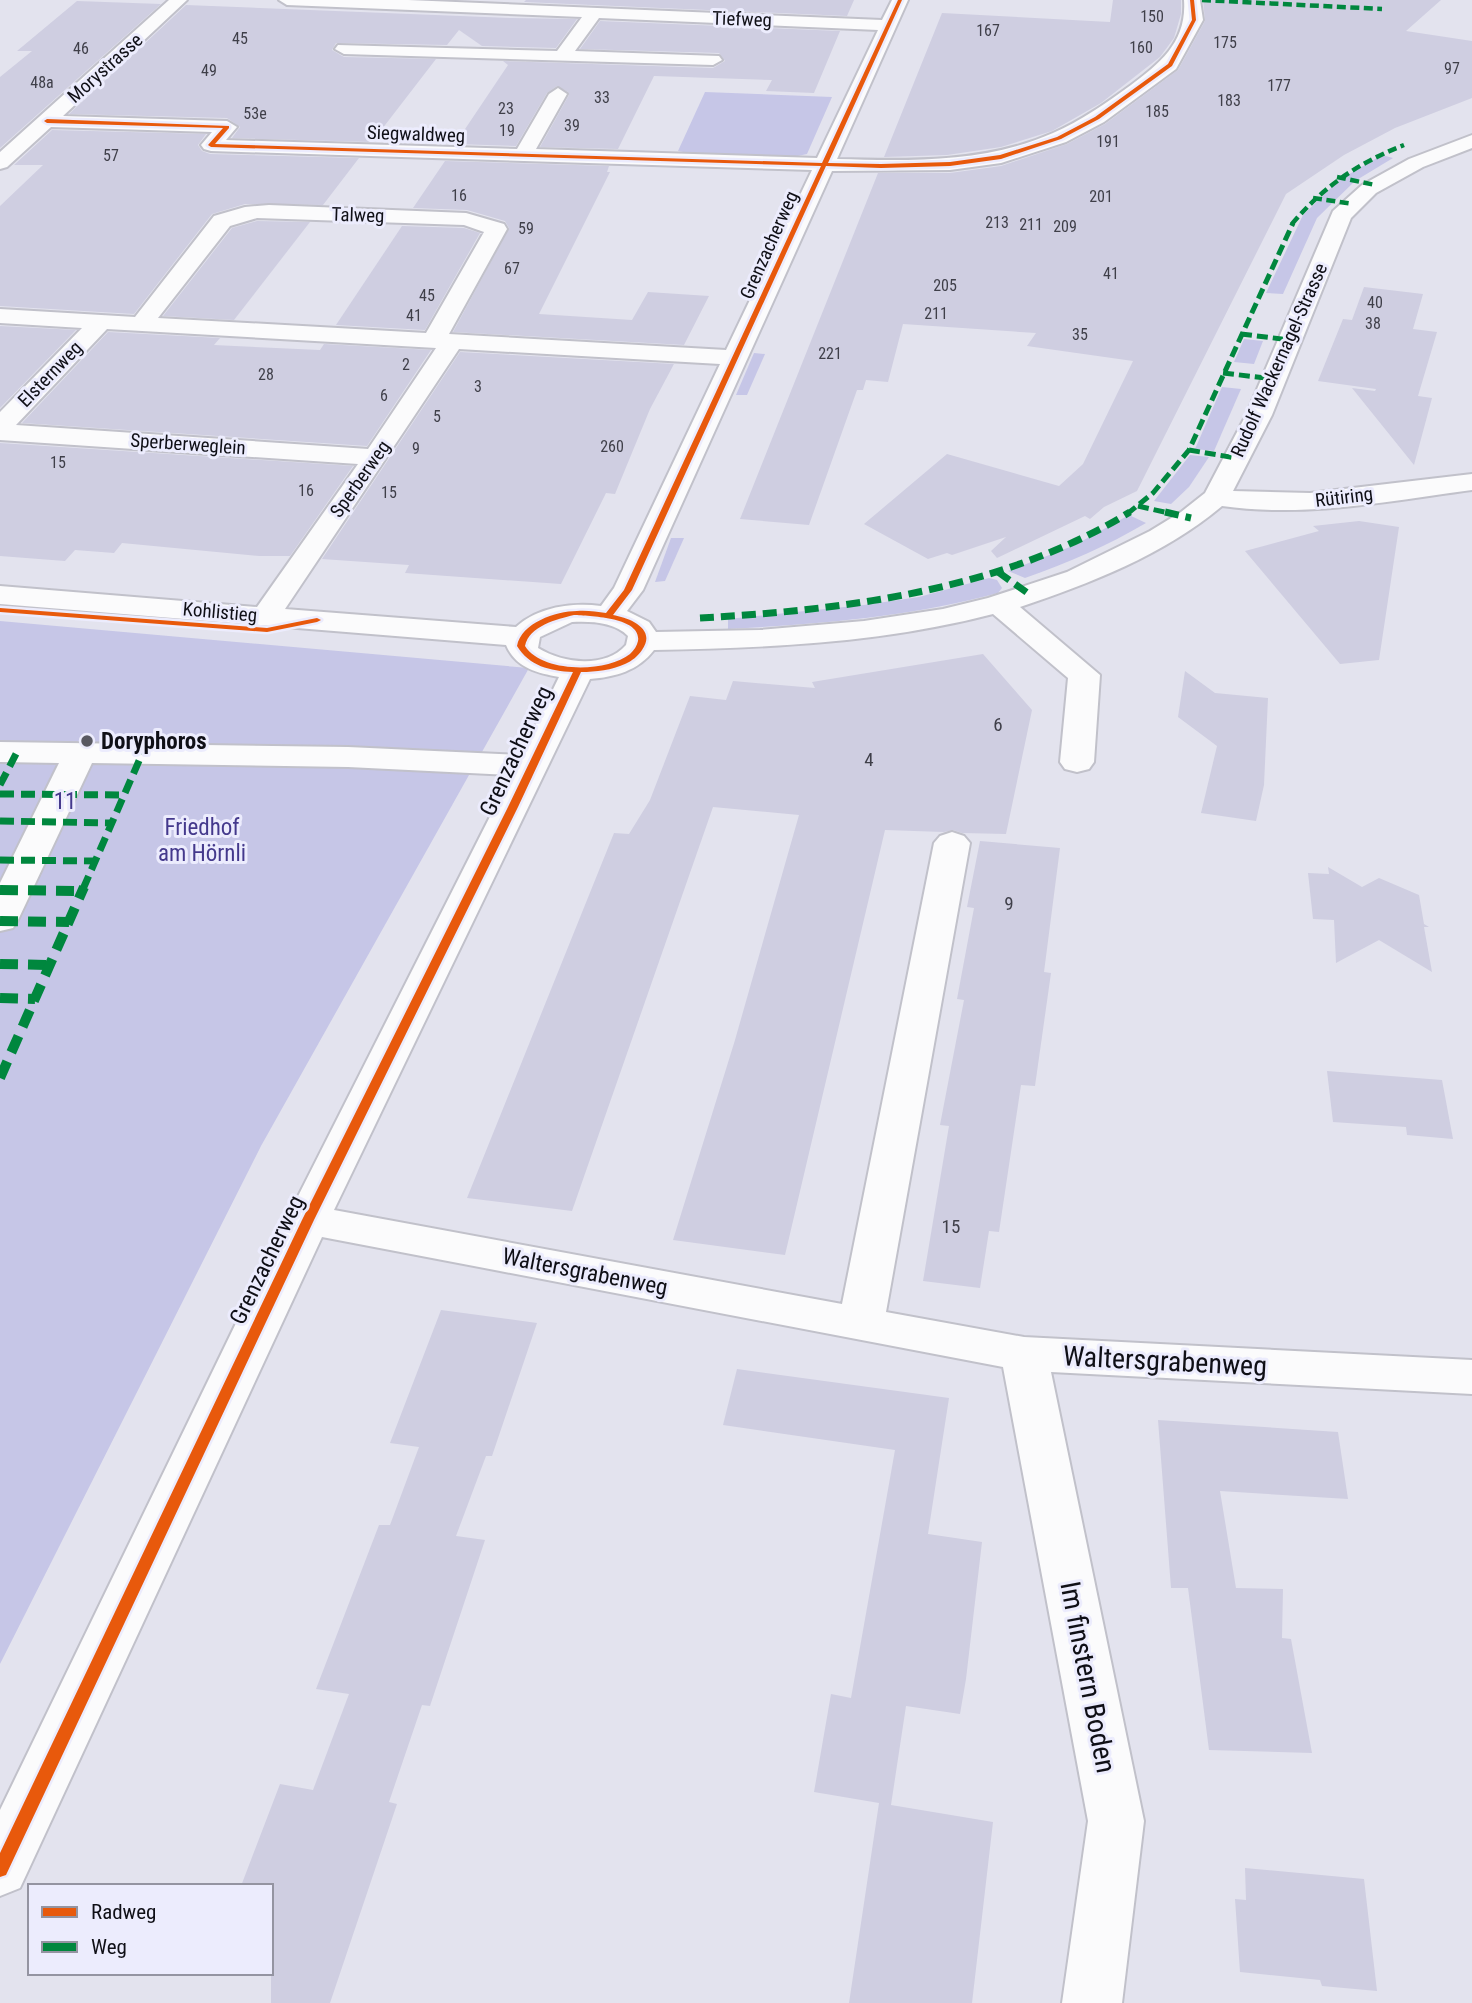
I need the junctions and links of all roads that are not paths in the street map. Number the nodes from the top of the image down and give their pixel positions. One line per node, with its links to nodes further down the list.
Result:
1 (179, 0): 12 (street, Morystrasse)
2 (288, 0): 5 (street, Tiefweg)
3 (900, 0): 7 (street, Grenzacherweg)
4 (1192, 0): 16 (street, Siegwaldweg)
5 (381, 2): 6 (street, Tiefweg)
6 (594, 13): 7 (street, Tiefweg); 9 (street)
7 (889, 25): 16 (street, Grenzacherweg)
8 (344, 49): 9 (street, Tiefweg)
9 (562, 56): 10 (street, Tiefweg)
10 (713, 60)
11 (558, 94): 14 (street)
12 (47, 121): 14 (street, Siegwaldweg); 15 (street, Morystrasse)
13 (1472, 141): 26 (street, Rudolf Wackernagel-Strasse)
14 (523, 155): 16 (street, Siegwaldweg)
15 (0, 163)
16 (825, 164): 21 (street, Grenzacherweg)
17 (0, 316): 18 (street)
18 (101, 322): 19 (street); 22 (street, Elsternweg)
19 (142, 323): 20 (street); 20 (street, Talweg)
20 (444, 340): 21 (street); 24 (street, Sperberweg)
21 (737, 358): 30 (street, Grenzacherweg)
22 (0, 426)
23 (0, 432): 24 (street, Sperberweglein)
24 (376, 457): 29 (street, Sperberweg)
25 (1472, 482): 26 (street, Rütiring)
26 (1216, 497): 28 (street, Rudolf Wackernagel-Strasse)
27 (0, 595): 29 (street, Kohlistieg)
28 (999, 604): 32 (street, Rudolf Wackernagel-Strasse); 36 (street)
29 (265, 615): 31 (street, Kohlistieg)
30 (609, 615): 31 (street); 32 (street)
31 (523, 637): 33 (street)
32 (643, 641): 33 (street)
33 (578, 670): 37 (street, Grenzacherweg)
34 (0, 752): 35 (street)
35 (80, 753): 37 (street); 39 (street)
36 (1077, 762)
37 (533, 766): 40 (street, Grenzacherweg)
38 (952, 843): 41 (street)
39 (0, 920)
40 (308, 1220): 41 (street, Waltersgrabenweg); 44 (street, Grenzacherweg)
41 (861, 1324): 42 (street, Waltersgrabenweg)
42 (1024, 1354): 43 (street, Waltersgrabenweg); 45 (street, Im finstern Boden)
43 (1472, 1377)
44 (0, 1870)
45 (1092, 2003)

